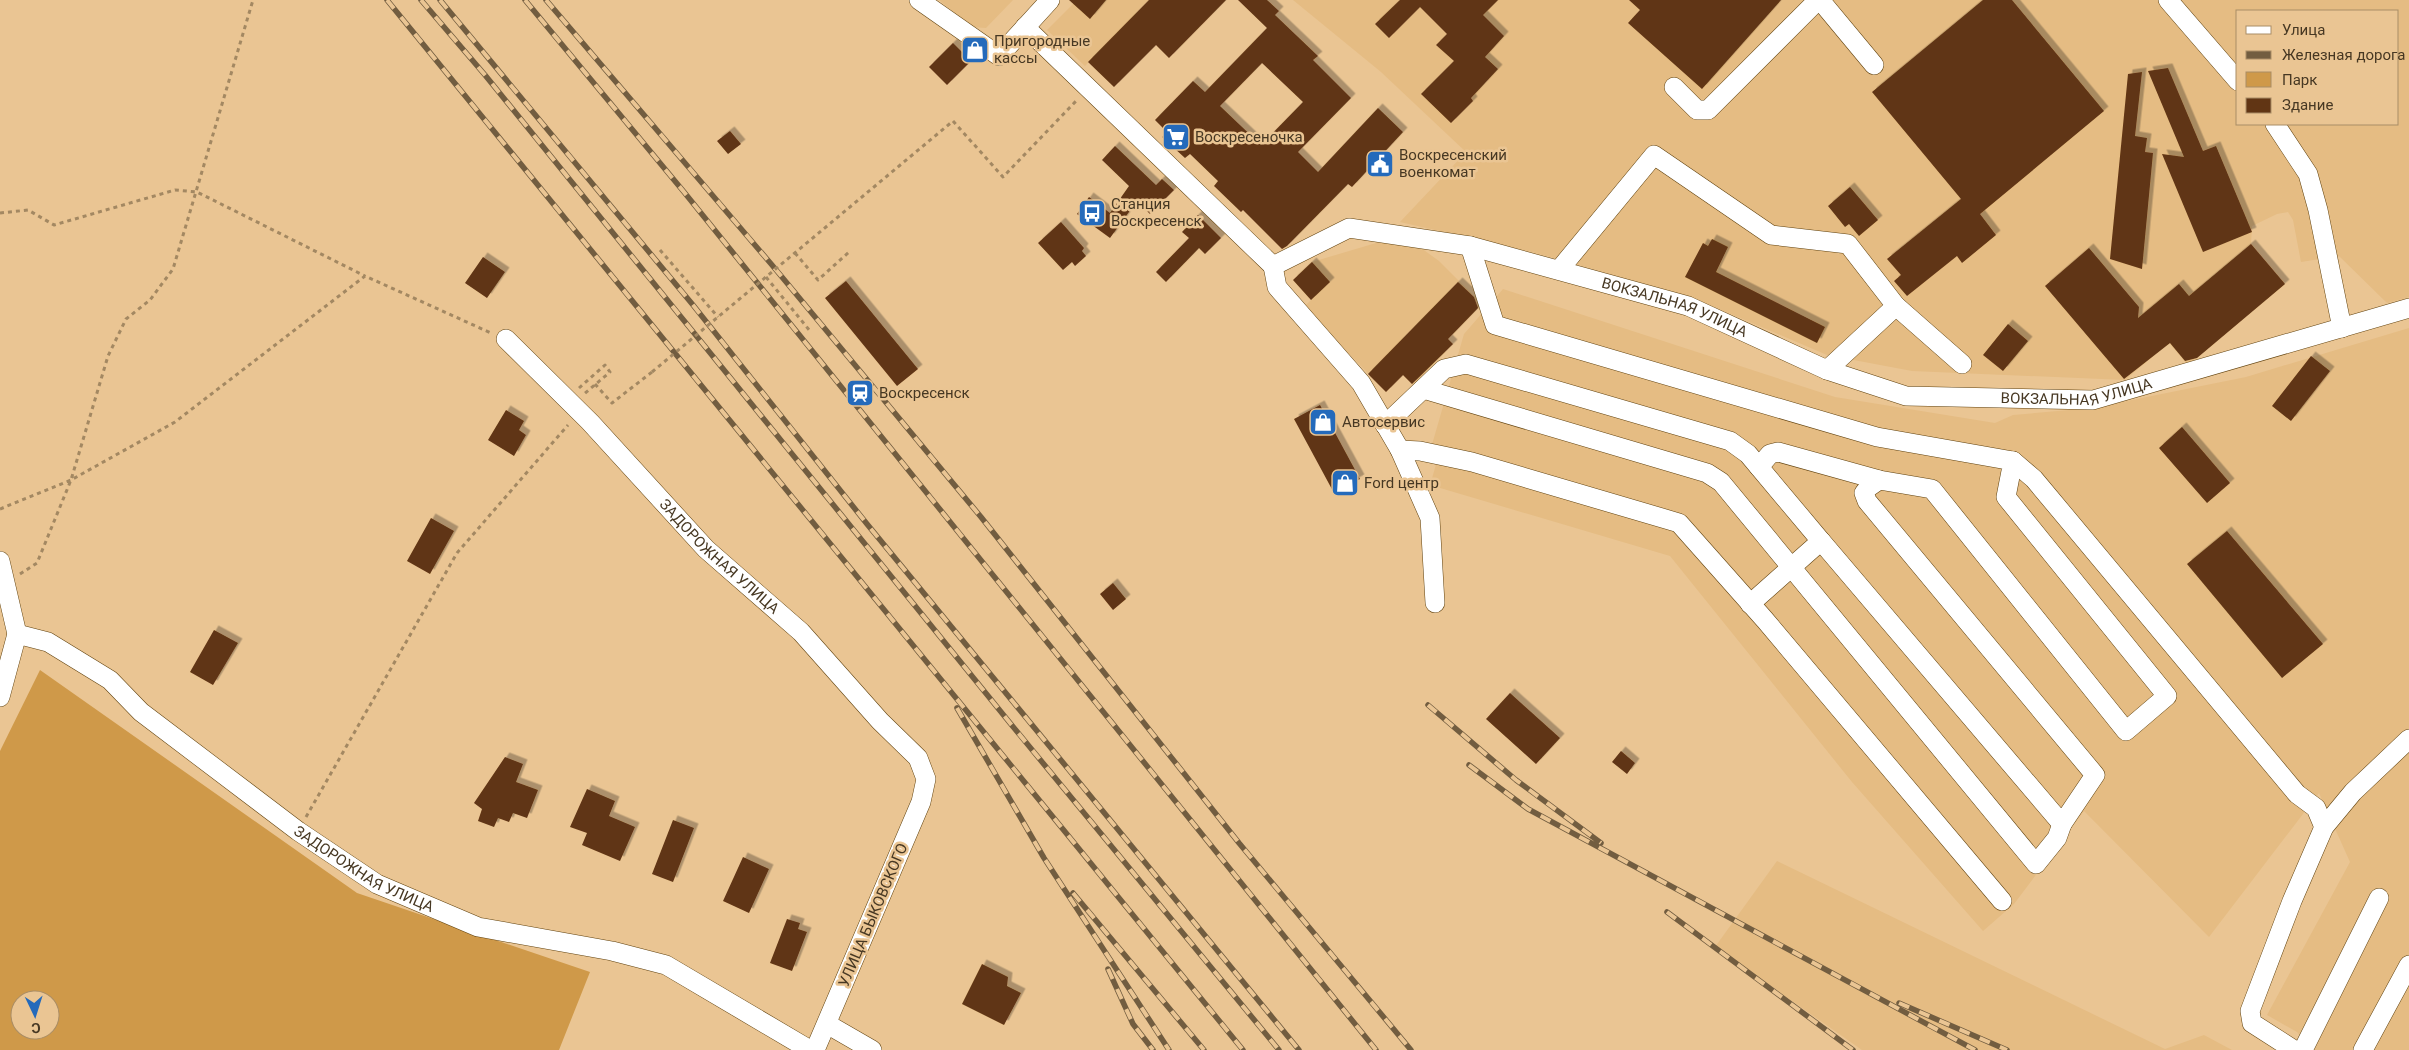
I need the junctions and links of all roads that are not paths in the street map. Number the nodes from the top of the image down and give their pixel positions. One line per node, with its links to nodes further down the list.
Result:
1 (919, 0): 5 (street)
2 (1050, 0): 5 (street)
3 (1819, 0): 6 (street); 8 (street)
4 (2168, 0): 7 (street)
5 (1025, 27): 11 (street)
6 (1874, 65)
7 (2236, 79)
8 (1674, 87)
9 (2276, 125): 15 (street)
10 (1470, 246): 11 (street, ВОКЗАЛЬНАЯ УЛИЦА); 12 (street, ВОКЗАЛЬНАЯ УЛИЦА); 22 (street)
11 (1273, 266): 20 (street)
12 (1559, 270): 13 (street); 18 (street, ВОКЗАЛЬНАЯ УЛИЦА)
13 (1896, 306): 17 (street); 18 (street)
14 (2409, 308): 15 (street, ВОКЗАЛЬНАЯ УЛИЦА)
15 (2342, 328): 18 (street, ВОКЗАЛЬНАЯ УЛИЦА)
16 (506, 339): 33 (street, ЗАДОРОЖНАЯ УЛИЦА)
17 (1962, 364)
18 (1827, 370)
19 (1423, 389): 20 (street); 23 (street); 27 (street)
20 (1385, 425): 21 (street)
21 (1400, 450): 28 (street); 29 (street)
22 (2013, 461): 24 (street); 35 (street)
23 (1759, 467): 24 (street); 25 (street)
24 (1880, 480): 34 (street)
25 (1821, 541): 27 (street); 34 (street)
26 (0, 561): 30 (street)
27 (1792, 566): 29 (street); 34 (street)
28 (1435, 603)
29 (1750, 604): 37 (street)
30 (17, 634): 31 (street); 40 (street, ЗАДОРОЖНАЯ УЛИЦА)
31 (0, 697)
32 (2409, 739): 35 (street)
33 (926, 779): 39 (street, УЛИЦА БЫКОВСКОГО)
34 (2062, 824)
35 (2324, 827): 43 (street)
36 (2379, 898): 44 (street)
37 (2002, 901)
38 (2409, 964): 45 (street)
39 (827, 1024): 41 (street, УЛИЦА БЫКОВСКОГО); 42 (street)
40 (810, 1050)
41 (815, 1050)
42 (872, 1050)
43 (2294, 1050)
44 (2303, 1050)
45 (2363, 1050)

